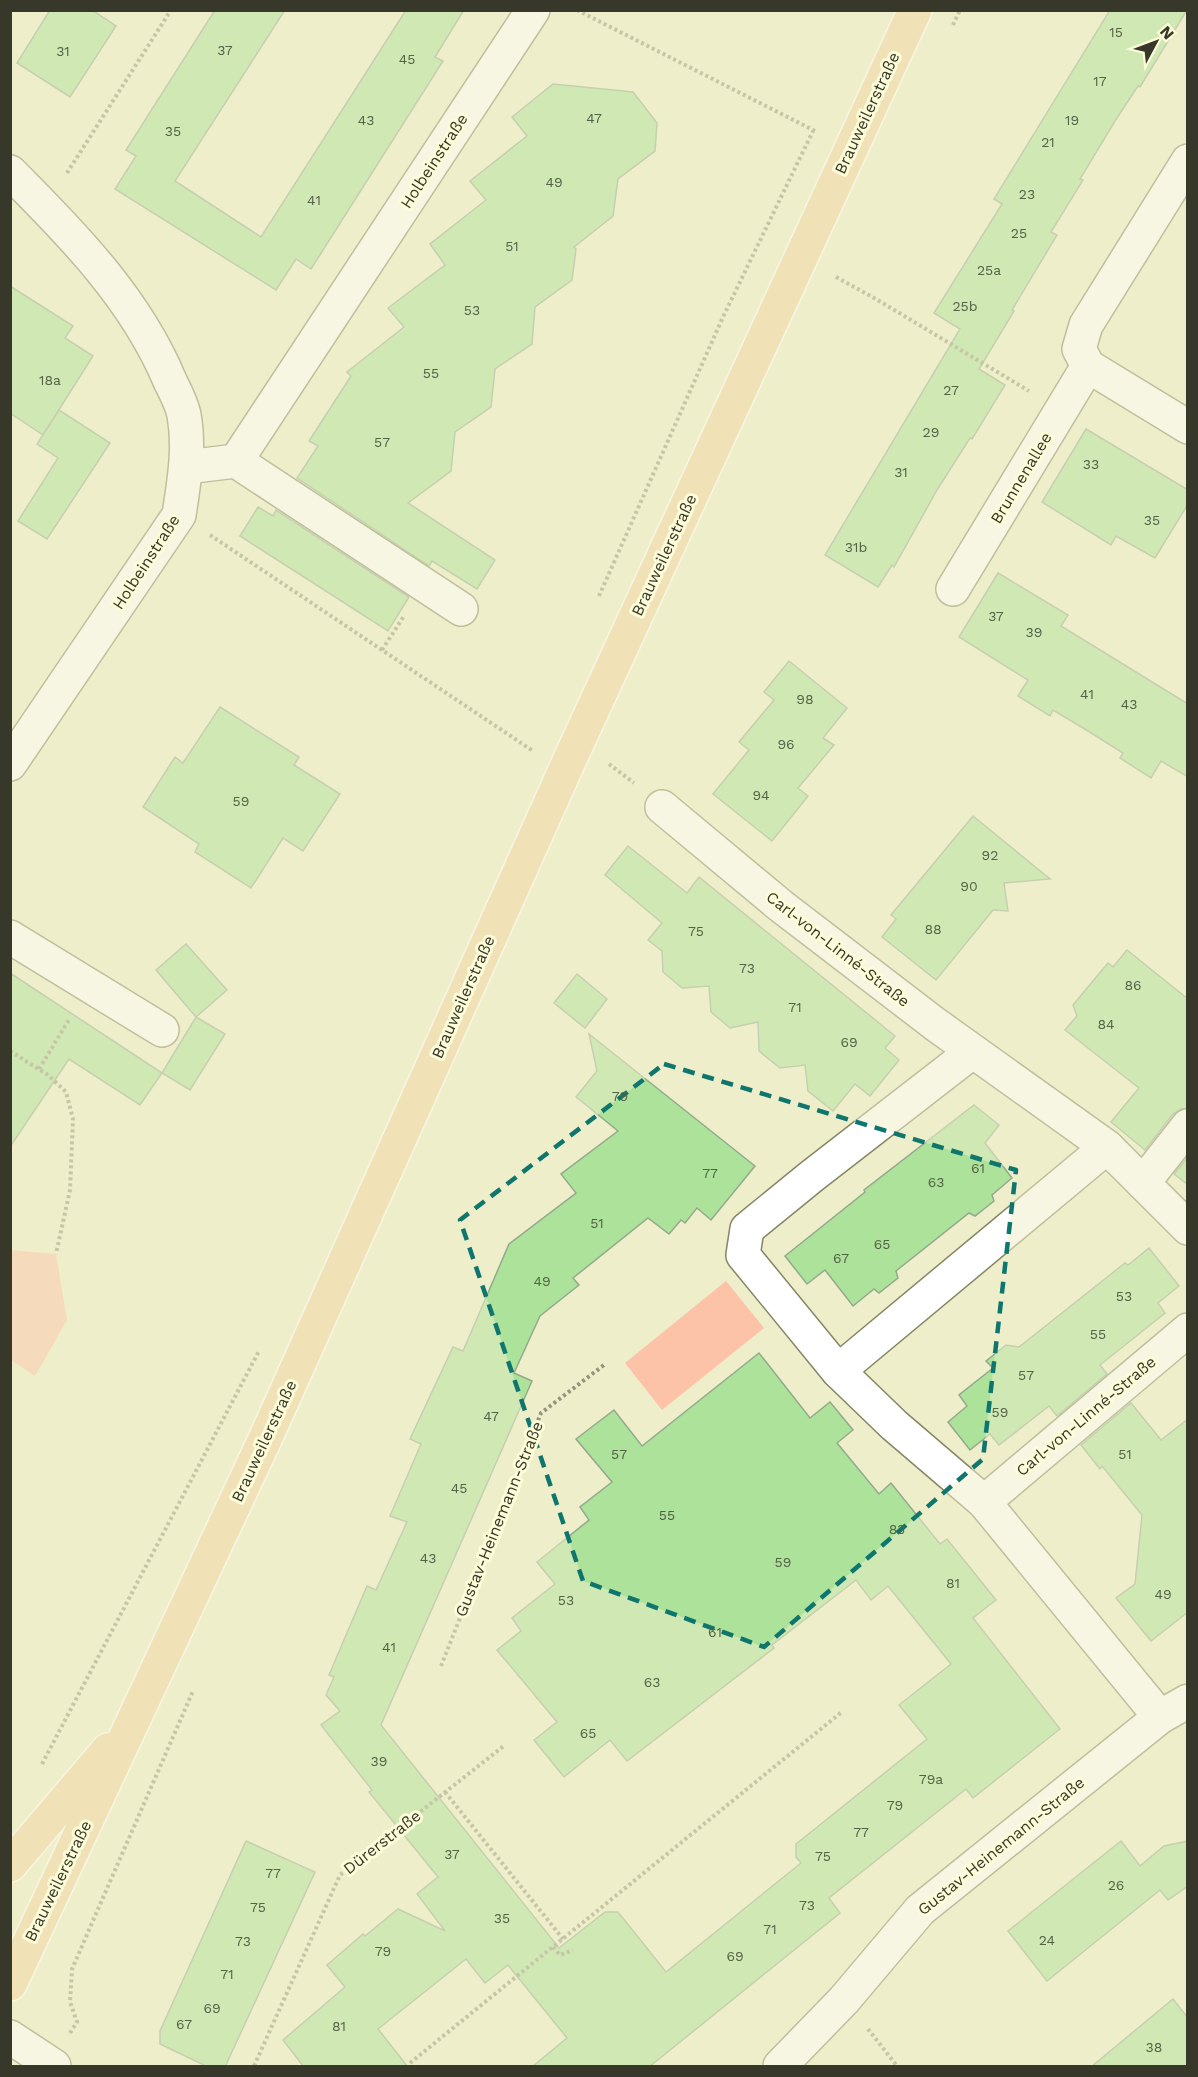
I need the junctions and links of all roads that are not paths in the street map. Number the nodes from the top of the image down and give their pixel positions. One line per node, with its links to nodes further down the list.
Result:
1 (533, 10): 7 (street, Holbeinstraße)
2 (915, 10): 24 (main road, Brauweilerstraße)
3 (1188, 161): 5 (street)
4 (10, 172): 8 (street, Holbeinstraße)
5 (1088, 366): 6 (street); 9 (street, Brunnenallee)
6 (1188, 427)
7 (236, 461): 8 (street); 10 (street)
8 (186, 467): 11 (street, Holbeinstraße)
9 (953, 589)
10 (461, 609)
11 (10, 764)
12 (662, 807): 15 (street, Carl-von-Linné-Straße)
13 (10, 937): 14 (street)
14 (162, 1030)
15 (972, 1052): 17 (street, Carl-von-Linné-Straße); 21 (street)
16 (1188, 1126): 18 (street)
17 (1107, 1147): 18 (street, Carl-von-Linné-Straße); 21 (street)
18 (1143, 1183): 19 (street, Carl-von-Linné-Straße)
19 (1188, 1228)
20 (1188, 1330): 22 (street, Carl-von-Linné-Straße)
21 (838, 1371): 22 (street, Gustav-Heinemann-Straße)
22 (984, 1502): 23 (street, Gustav-Heinemann-Straße)
23 (1174, 1709): 29 (street, Gustav-Heinemann-Straße)
24 (138, 1714): 25 (main road); 26 (main road, Brauweilerstraße)
25 (10, 1865)
26 (10, 1984)
27 (10, 2037): 28 (street)
28 (54, 2067)
29 (780, 2067)

